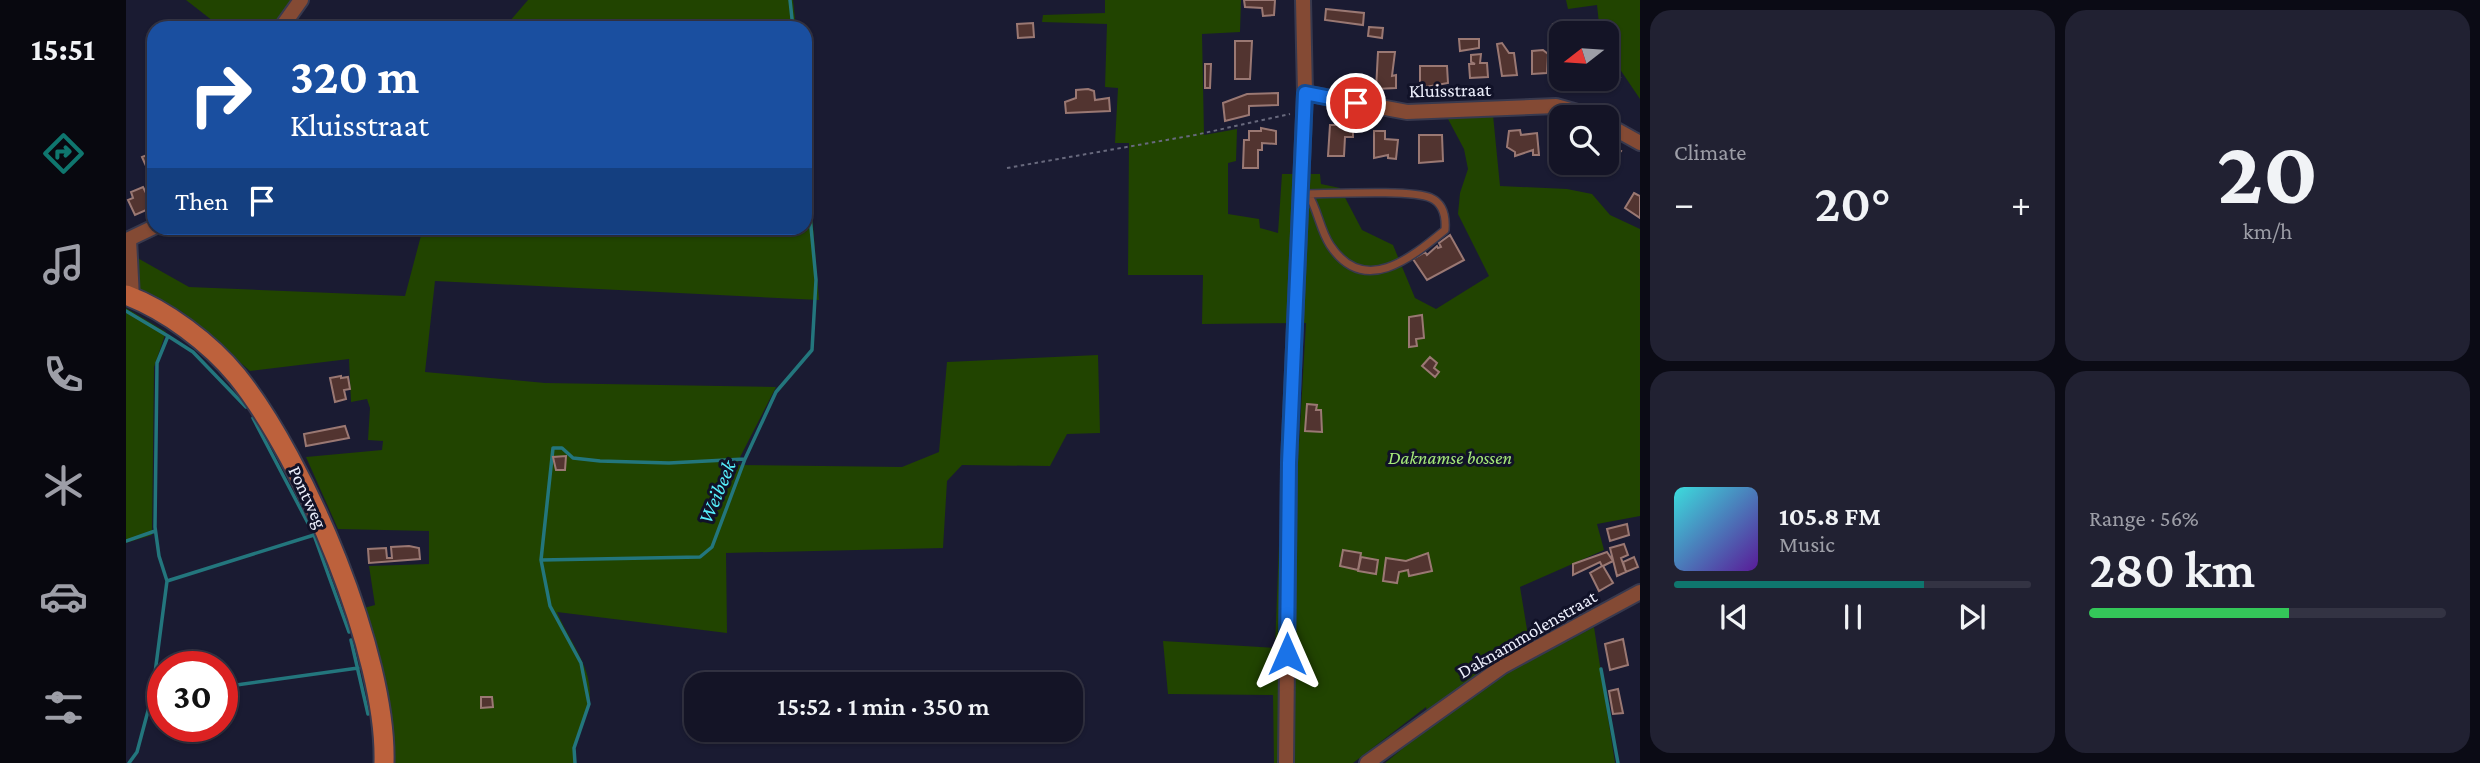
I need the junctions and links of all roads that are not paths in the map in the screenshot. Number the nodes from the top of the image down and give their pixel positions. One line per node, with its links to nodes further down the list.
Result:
1 (301, 0): 3 (street)
2 (1303, 0): 4 (street)
3 (286, 21)
4 (1305, 93): 5 (street, Kluisstraat); 8 (street)
5 (1549, 106)
6 (1619, 131): 7 (street)
7 (1640, 143)
8 (1304, 194): 8 (lane); 14 (street)
9 (147, 230): 10 (street)
10 (127, 240): 11 (street)
11 (129, 296): 13 (street, Pontweg)
12 (1640, 592): 15 (street, Daknammolenstraat)
13 (384, 763)
14 (1286, 763)
15 (1367, 763)

